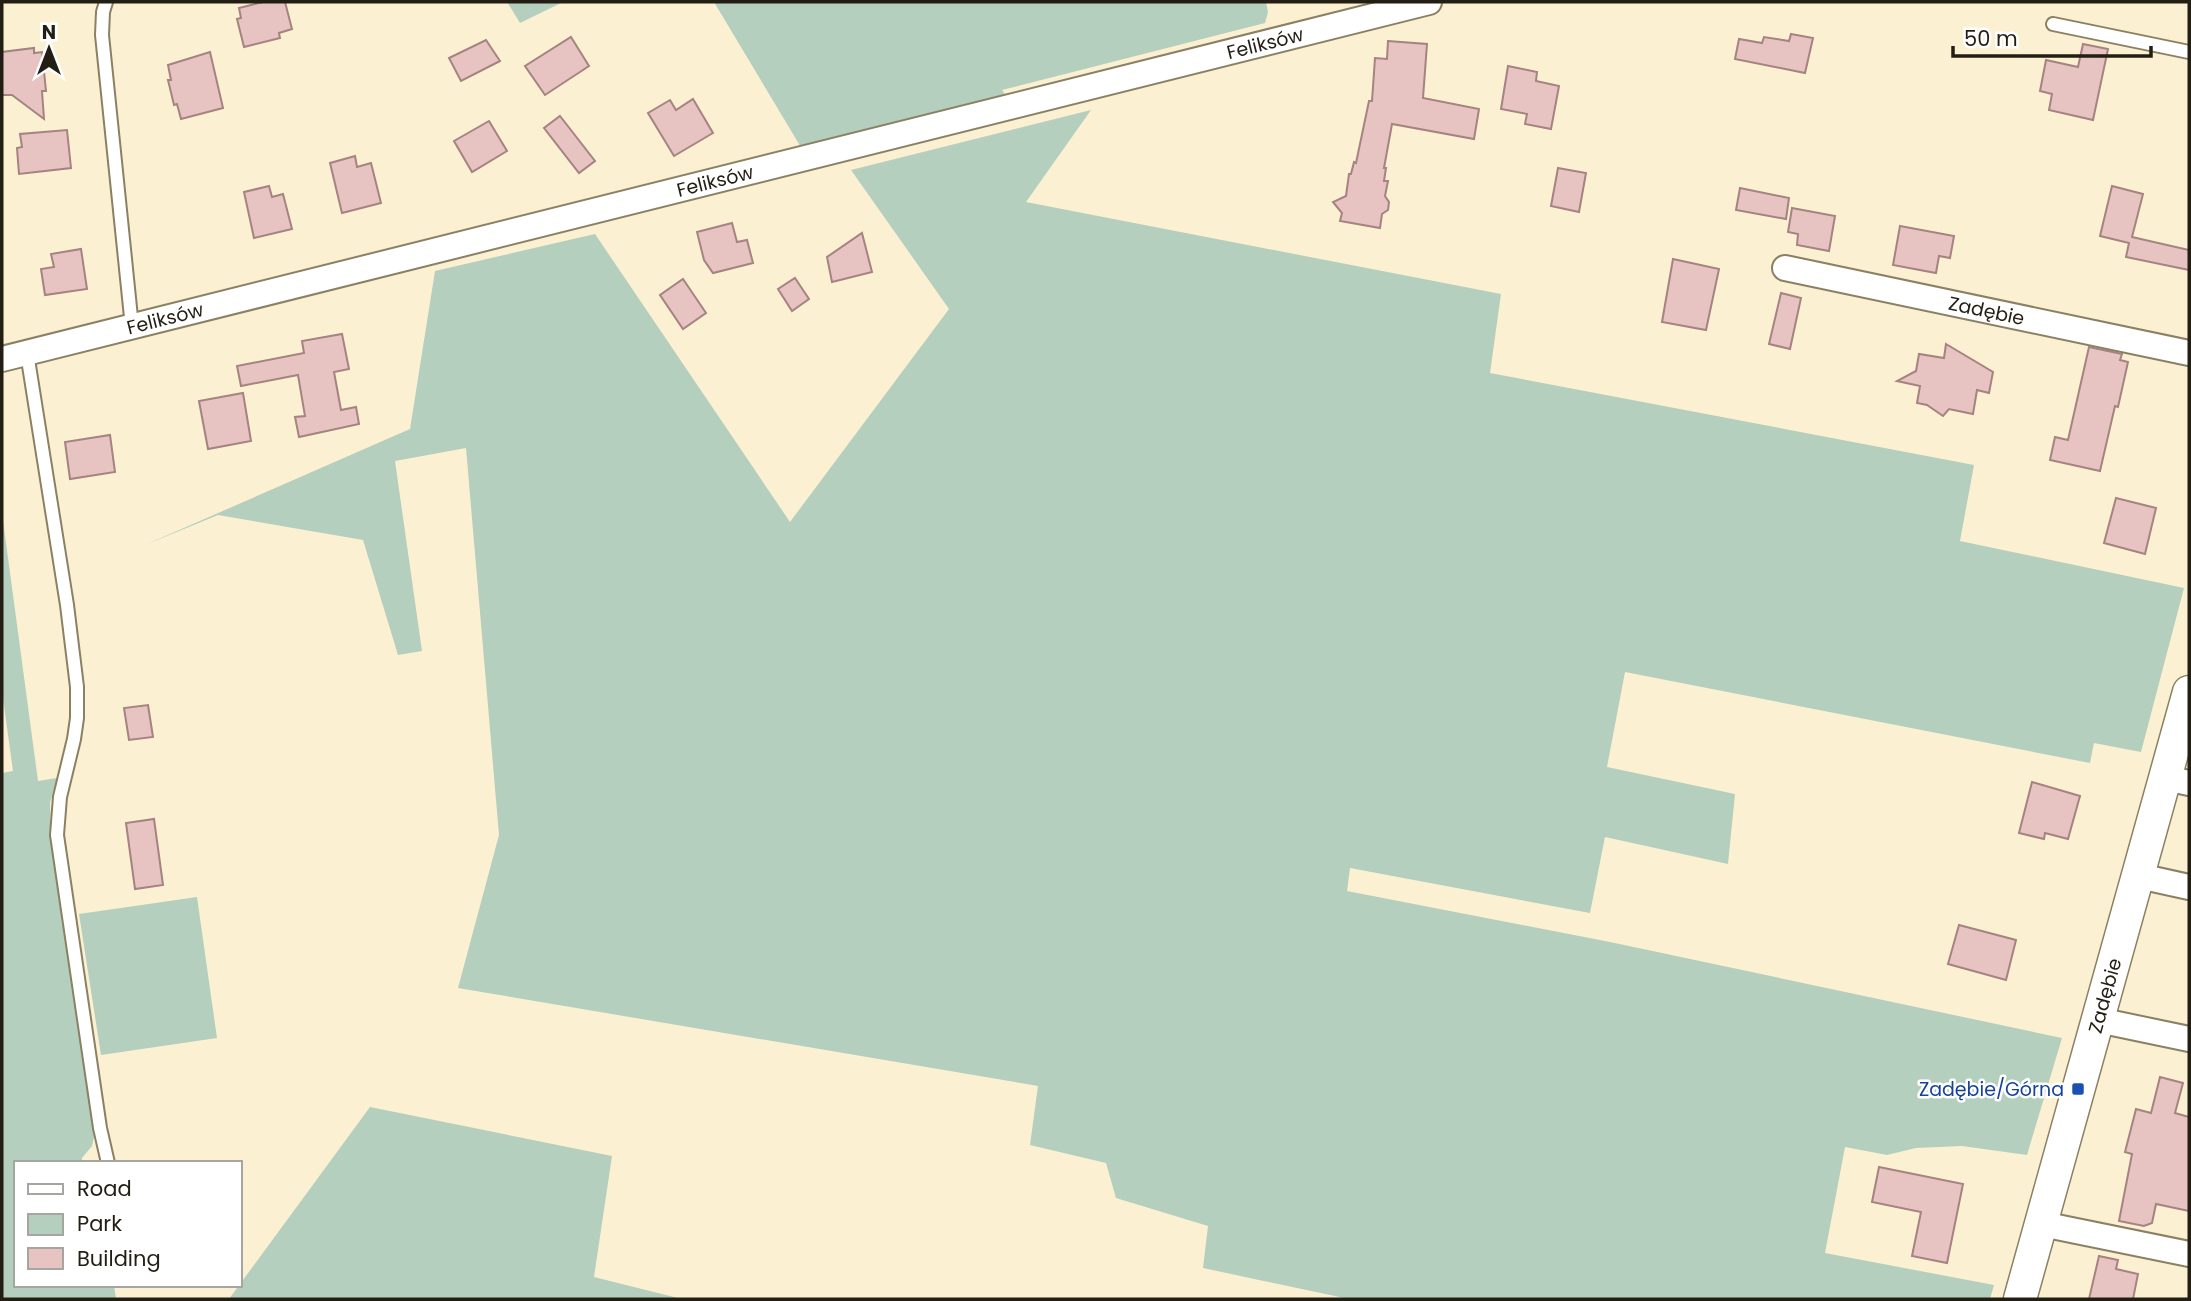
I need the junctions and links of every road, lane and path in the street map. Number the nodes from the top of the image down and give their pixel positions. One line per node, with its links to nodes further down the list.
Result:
1 (106, 2): 6 (lane)
2 (1429, 2): 6 (street, Feliksów)
3 (2053, 24): 4 (lane)
4 (2189, 52)
5 (1785, 268): 7 (street, Zadębie)
6 (132, 327): 8 (street, Feliksów)
7 (2189, 352)
8 (27, 353): 9 (street, Feliksów); 16 (lane)
9 (2, 359)
10 (2189, 692): 11 (street, Zadębie)
11 (2178, 781): 12 (street, Zadębie)
12 (2139, 876): 13 (street); 14 (street, Zadębie)
13 (2189, 887)
14 (2098, 1020): 15 (street); 17 (street, Zadębie)
15 (2189, 1039)
16 (108, 1161)
17 (2042, 1224): 18 (street); 19 (street, Zadębie)
18 (2189, 1254)
19 (2020, 1299)

